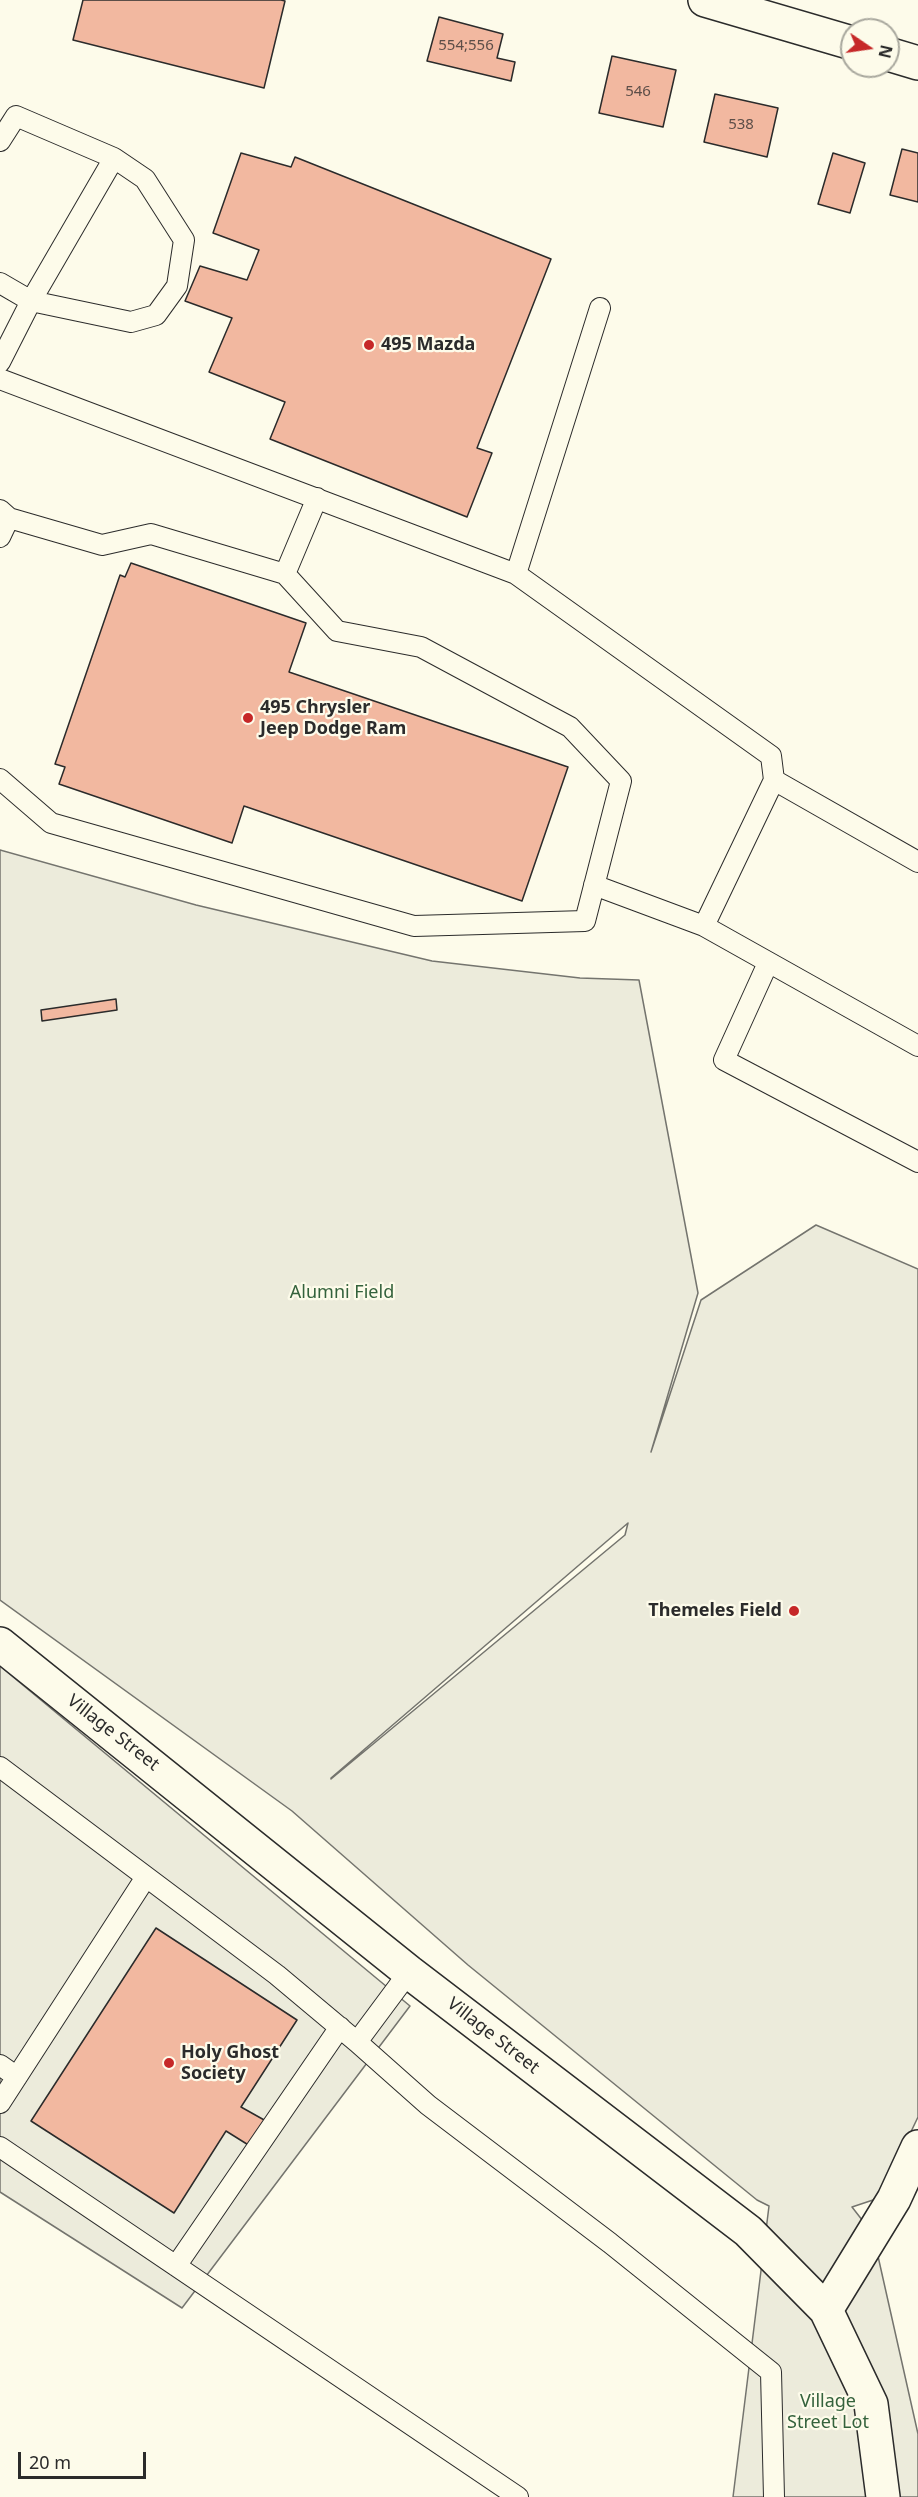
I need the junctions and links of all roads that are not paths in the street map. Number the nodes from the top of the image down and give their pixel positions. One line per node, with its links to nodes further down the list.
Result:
1 (705, 0): 2 (street)
2 (840, 40)
3 (900, 58): 4 (street)
4 (918, 63)
5 (0, 141): 6 (lane)
6 (114, 158): 8 (lane); 8 (lane)
7 (0, 283): 8 (lane)
8 (31, 301): 10 (lane)
9 (600, 308): 16 (lane)
10 (0, 362)
11 (0, 379): 12 (lane)
12 (317, 498): 15 (lane); 16 (lane)
13 (4, 514): 14 (lane); 15 (lane)
14 (0, 537)
15 (285, 574): 20 (lane)
16 (516, 574): 18 (lane)
17 (0, 779): 20 (lane)
18 (774, 780): 19 (lane); 21 (lane)
19 (918, 862)
20 (594, 885): 21 (lane)
21 (704, 926): 22 (lane)
22 (768, 963): 23 (lane); 24 (lane)
23 (918, 1046)
24 (918, 1162)
25 (0, 1644): 28 (street, Village Street)
26 (0, 1767): 27 (lane)
27 (146, 1877): 29 (lane); 32 (lane)
28 (409, 1972): 30 (lane); 37 (street, Village Street)
29 (340, 2027): 30 (lane); 36 (lane)
30 (357, 2042): 39 (lane)
31 (0, 2065): 32 (lane)
32 (17, 2077): 33 (lane)
33 (0, 2103)
34 (0, 2146): 36 (lane)
35 (918, 2147): 37 (street)
36 (177, 2266): 38 (lane)
37 (826, 2310): 40 (street, Village Street)
38 (518, 2497)
39 (774, 2497)
40 (883, 2497)

